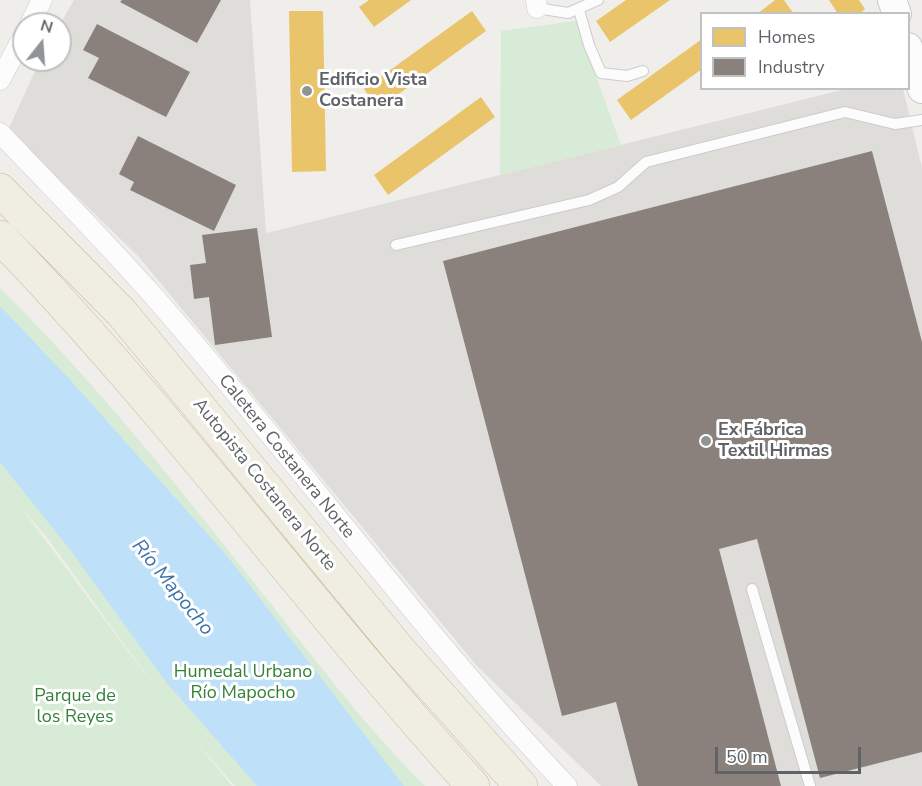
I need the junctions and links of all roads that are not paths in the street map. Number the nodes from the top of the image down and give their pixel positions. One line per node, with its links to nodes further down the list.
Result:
1 (598, 0): 3 (lane)
2 (536, 4): 3 (lane)
3 (579, 10): 6 (lane)
4 (910, 50): 8 (main road)
5 (12, 58): 7 (street)
6 (643, 71)
7 (0, 80)
8 (922, 89)
9 (922, 120): 13 (lane)
10 (0, 133): 17 (street, Caletera Costanera Norte)
11 (0, 190): 16 (highway, Autopista Costanera Norte)
12 (0, 237): 15 (highway, Autopista Costanera Norte)
13 (396, 245)
14 (752, 590): 18 (lane)
15 (473, 786)
16 (521, 786)
17 (567, 786)
18 (810, 786)

